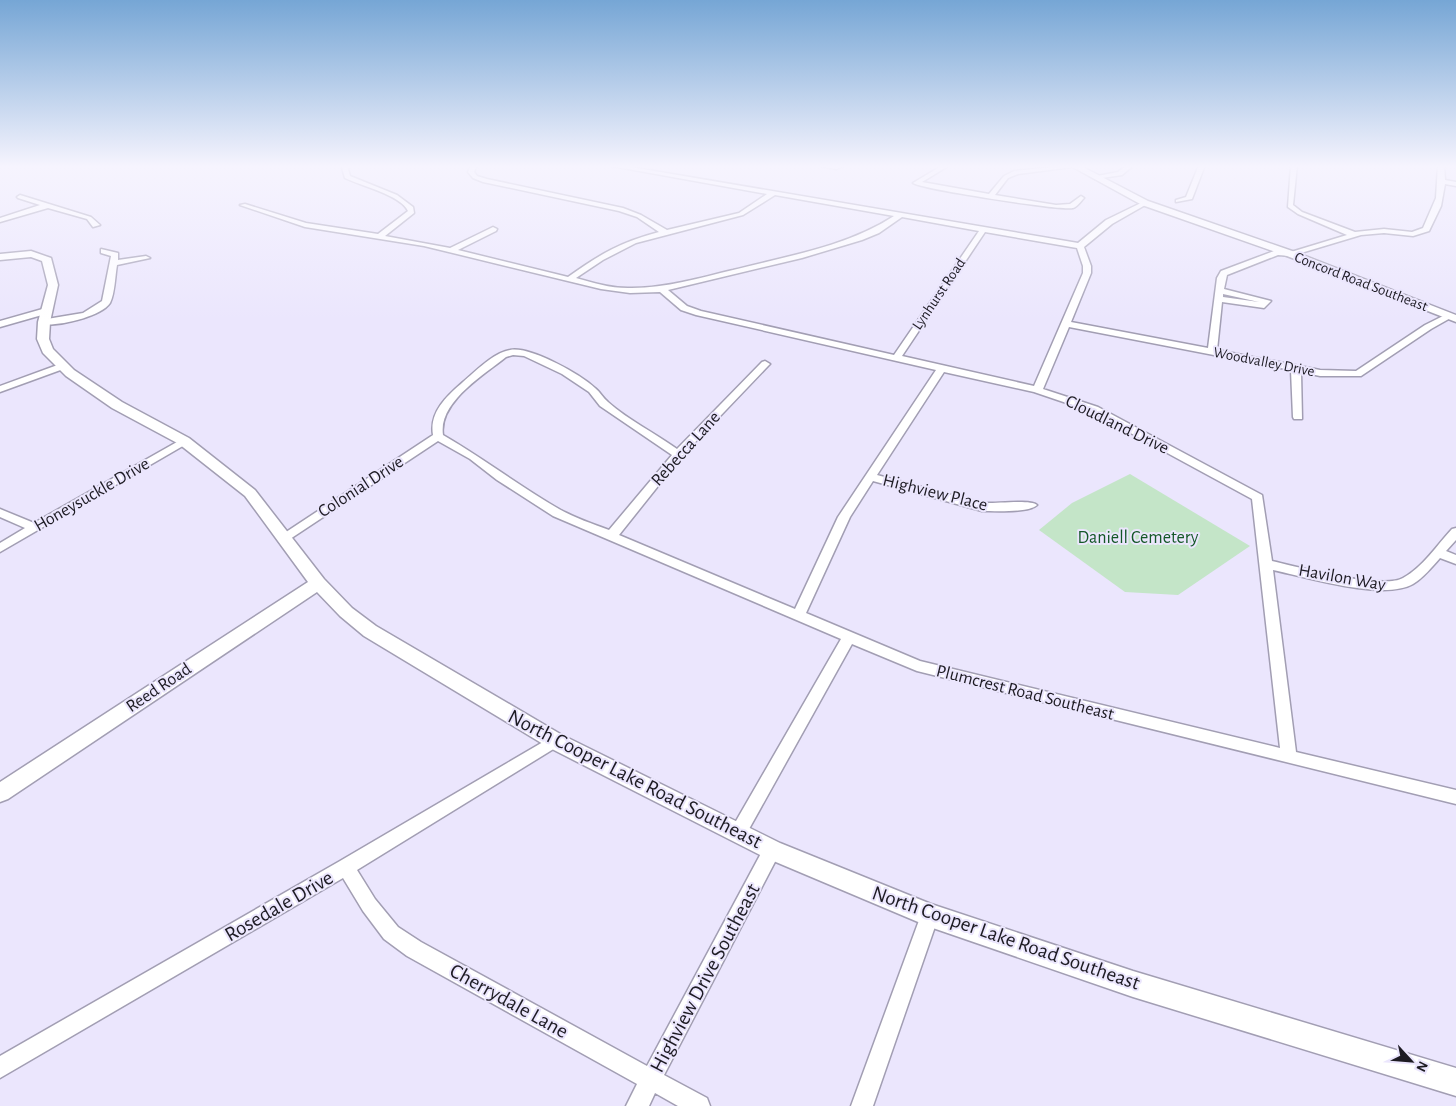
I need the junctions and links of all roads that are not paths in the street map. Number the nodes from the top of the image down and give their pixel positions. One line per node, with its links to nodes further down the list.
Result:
1 (84, 217): 12 (street)
2 (281, 217): 17 (street)
3 (409, 217): 17 (street)
4 (640, 217): 15 (street)
5 (730, 217): 15 (street)
6 (899, 217): 26 (street)
7 (910, 217): 14 (street)
8 (1119, 217): 18 (street)
9 (1184, 217): 21 (street, Concord Road Southeast)
10 (1307, 217): 16 (street)
11 (1432, 217): 16 (street)
12 (96, 225)
13 (493, 229): 19 (street)
14 (983, 230): 18 (street); 33 (street, Lynhurst Road)
15 (664, 232): 25 (street)
16 (1354, 235): 21 (street)
17 (379, 237): 19 (street)
18 (1080, 246): 30 (street)
19 (452, 250): 25 (street)
20 (104, 251): 24 (street)
21 (1291, 254): 27 (street); 29 (street, Concord Road Southeast)
22 (0, 256): 28 (street, North Cooper Lake Road Southeast)
23 (146, 258): 24 (street)
24 (113, 263): 28 (street)
25 (568, 280): 26 (street)
26 (662, 289): 33 (street, Cloudland Drive)
27 (1221, 295): 27 (street); 32 (street)
28 (45, 316): 31 (street); 35 (street, North Cooper Lake Road Southeast)
29 (1453, 317): 37 (street, Woodvalley Drive)
30 (1064, 323): 32 (street, Woodvalley Drive); 39 (street)
31 (0, 324)
32 (1212, 352): 37 (street, Woodvalley Drive)
33 (896, 358): 36 (street, Cloudland Drive)
34 (765, 364): 43 (street, Rebecca Lane)
35 (63, 366): 38 (street); 42 (street, North Cooper Lake Road Southeast)
36 (942, 368): 39 (street, Cloudland Drive); 44 (street)
37 (1296, 368): 40 (street)
38 (0, 389)
39 (1036, 390): 54 (street, Cloudland Drive)
40 (1298, 417)
41 (438, 436): 43 (street); 49 (street, Plumcrest Road Southeast); 50 (street, Colonial Drive)
42 (184, 441): 47 (street, Honeysuckle Drive); 50 (street, North Cooper Lake Road Southeast)
43 (678, 454): 49 (street, Rebecca Lane)
44 (870, 476): 45 (street, Highview Place); 56 (street)
45 (1031, 505)
46 (0, 513): 47 (street)
47 (35, 528): 51 (street, Honeysuckle Drive)
48 (1456, 532): 52 (street, Havilon Way)
49 (610, 537): 56 (street, Plumcrest Road Southeast)
50 (283, 538): 55 (street, North Cooper Lake Road Southeast)
51 (0, 548)
52 (1438, 552): 53 (street); 54 (street, Havilon Way)
53 (1456, 560)
54 (1267, 564): 59 (street, Cloudland Drive)
55 (318, 583): 58 (street, North Cooper Lake Road Southeast); 60 (street, Reed Road)
56 (798, 616): 57 (street, Plumcrest Road Southeast)
57 (848, 639): 59 (street, Plumcrest Road Southeast); 62 (street)
58 (555, 741): 62 (street, North Cooper Lake Road Southeast); 64 (street, Rosedale Drive)
59 (1289, 756): 61 (street, Plumcrest Road Southeast)
60 (0, 793)
61 (1456, 797)
62 (738, 833): 63 (street, North Cooper Lake Road Southeast)
63 (772, 850): 65 (street, North Cooper Lake Road Southeast); 67 (street, Highview Drive Southeast)
64 (346, 867): 66 (street, Rosedale Drive); 67 (street, Cherrydale Lane)
65 (930, 916): 68 (street, North Cooper Lake Road Southeast); 71 (street)
66 (0, 1068)
67 (651, 1079): 69 (street, Highview Drive Southeast); 70 (street, Cherrydale Lane)
68 (1456, 1082)
69 (637, 1106)
70 (699, 1106)
71 (862, 1106)

